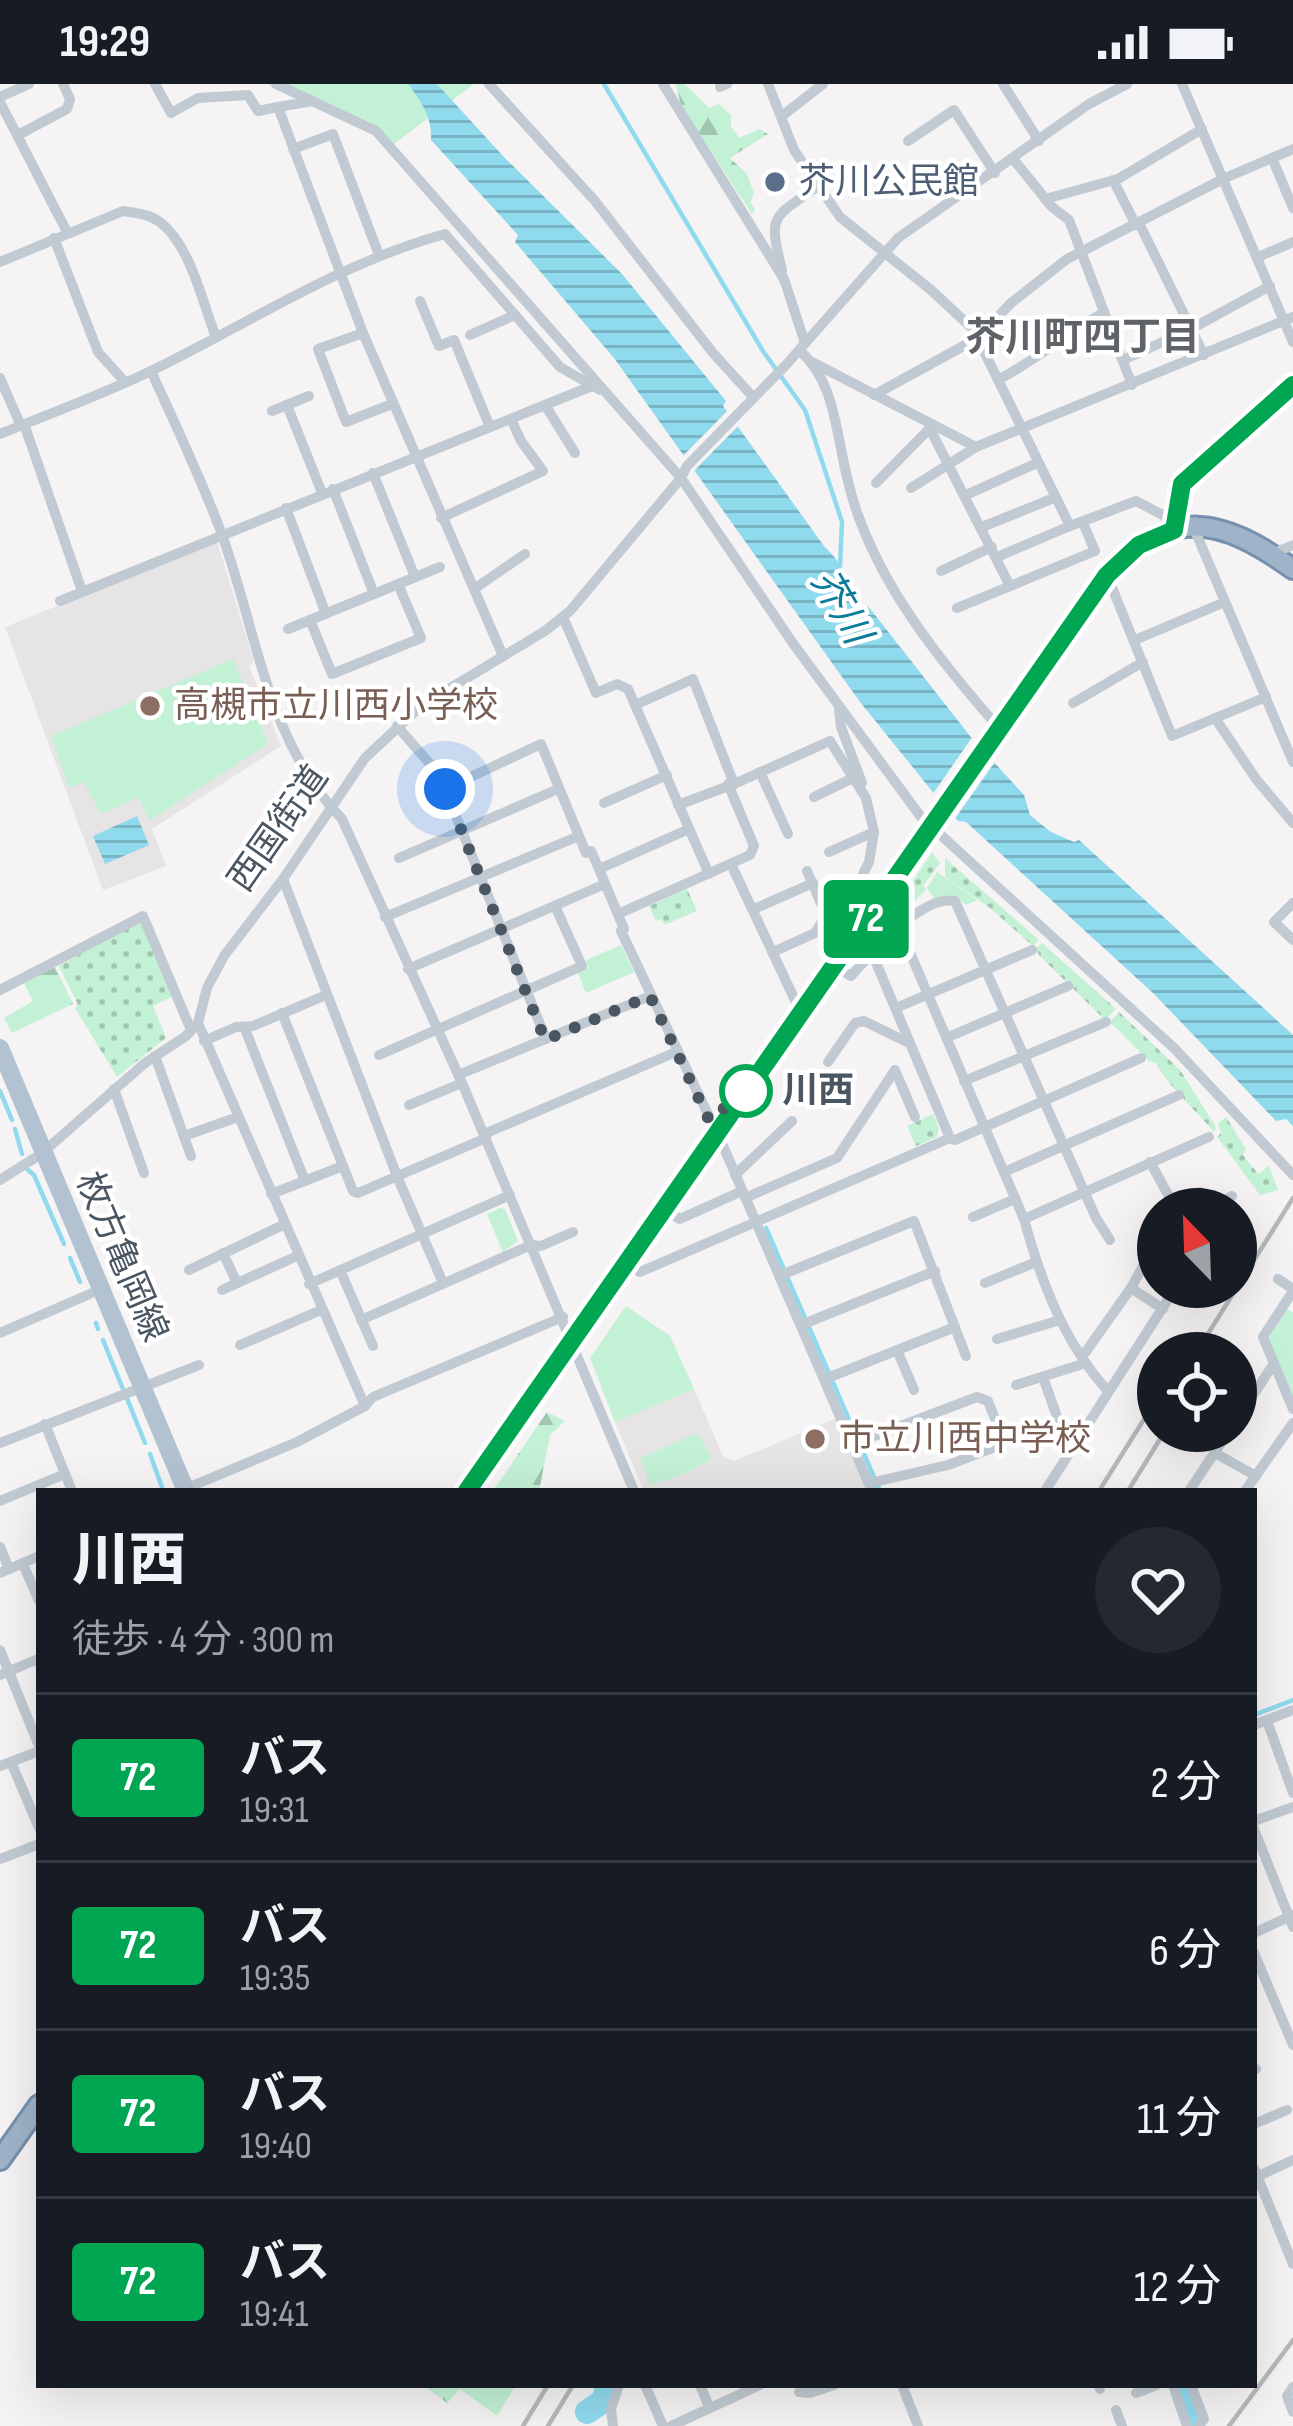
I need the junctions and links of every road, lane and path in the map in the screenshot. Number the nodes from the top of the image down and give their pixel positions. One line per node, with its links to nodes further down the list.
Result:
1 (29, 84): 12 (street)
2 (63, 84): 17 (street)
3 (155, 84): 14 (street)
4 (276, 84): 13 (street)
5 (489, 84): 66 (street)
6 (767, 84): 15 (street)
7 (823, 84): 15 (street)
8 (1003, 84): 19 (street)
9 (1127, 84): 19 (street)
10 (1182, 84): 16 (street)
11 (665, 86): 40 (street)
12 (0, 99): 17 (street)
13 (313, 101): 14 (street); 65 (street)
14 (278, 107): 20 (street)
15 (782, 116): 27 (street)
16 (1202, 129): 25 (street); 26 (street)
17 (18, 135): 31 (street)
18 (908, 141): 24 (street)
19 (1039, 141): 23 (street)
20 (293, 149): 36 (street); 39 (street)
21 (1293, 149): 22 (street)
22 (1272, 158): 25 (street); 29 (street)
23 (1014, 160): 24 (street); 28 (street)
24 (995, 173): 35 (street)
25 (1225, 178): 30 (street); 37 (street)
26 (1113, 180): 28 (street); 30 (street)
27 (818, 186): 35 (street); 40 (street)
28 (1046, 199): 34 (street)
29 (1293, 208)
30 (1137, 224): 34 (street); 46 (street)
31 (67, 232): 32 (street); 49 (street)
32 (54, 238): 38 (street); 59 (street)
33 (1293, 242): 37 (street)
34 (1081, 251): 43 (street); 50 (street)
35 (883, 253): 50 (street); 52 (street)
36 (379, 255): 39 (street); 44 (street)
37 (1258, 257): 41 (street)
38 (0, 262)
39 (338, 272): 47 (street); 49 (street)
40 (784, 279): 52 (street)
41 (1270, 286): 45 (street); 46 (street)
42 (420, 301): 73 (street)
43 (1104, 312): 54 (street); 58 (street)
44 (515, 315): 48 (street); 61 (street)
45 (1288, 319): 51 (street); 53 (street)
46 (1191, 328): 53 (street); 54 (street)
47 (363, 333): 67 (street); 67 (street)
48 (470, 335)
49 (216, 337): 56 (street)
50 (978, 338): 58 (street); 63 (street)
51 (1293, 342)
52 (802, 346): 55 (street); 66 (street, 西国街道)
53 (1204, 355): 60 (street)
54 (1123, 360): 60 (street)
55 (812, 362): 63 (street); 126 (street)
56 (151, 371): 59 (street); 95 (street)
57 (0, 378): 72 (street)
58 (998, 380): 75 (street)
59 (125, 382): 72 (street)
60 (1132, 385): 75 (street)
61 (592, 386): 65 (street); 69 (street)
62 (1293, 386): 93 (street)
63 (874, 395): 74 (street)
64 (309, 396): 68 (street)
65 (609, 396): 83 (street)
66 (753, 397): 83 (street, 西国街道)
67 (392, 404): 79 (street)
68 (287, 405): 70 (street); 86 (street)
69 (545, 405): 71 (street); 78 (street)
70 (272, 411)
71 (511, 419): 73 (street); 90 (street)
72 (22, 425): 76 (street); 108 (street)
73 (490, 427): 79 (street)
74 (932, 427): 77 (street); 80 (street); 84 (street)
75 (1022, 430): 77 (street); 81 (street)
76 (0, 434)
77 (976, 447): 80 (street)
78 (575, 453)
79 (414, 456): 82 (street); 90 (street)
80 (946, 463): 85 (street); 87 (street)
81 (1037, 463): 87 (street); 88 (street)
82 (373, 472): 86 (street); 104 (street)
83 (684, 472): 114 (street, 西国街道); 123 (street)
84 (876, 483)
85 (911, 488)
86 (327, 491): 89 (street); 109 (street)
87 (964, 496): 94 (street)
88 (1054, 498): 92 (street); 94 (street)
89 (286, 508): 95 (street); 113 (street)
90 (441, 518): 107 (street)
91 (1084, 523): 92 (street); 93 (street); 106 (street)
92 (1070, 526): 97 (street)
93 (1180, 526): 99 (highway); 103 (highway); 111 (street)
94 (982, 527): 97 (street)
95 (222, 534): 108 (street); 138 (street)
96 (1293, 545): 99 (street)
97 (995, 552): 102 (street); 106 (street)
98 (525, 554): 107 (street)
99 (1272, 554): 101 (highway)
100 (440, 567): 104 (street)
101 (1293, 568)
102 (941, 571)
103 (1107, 575): 117 (street); 126 (highway)
104 (415, 577): 105 (street)
105 (398, 584): 109 (street); 115 (street)
106 (1010, 586): 112 (street)
107 (474, 589): 118 (street)
108 (82, 591): 110 (street)
109 (374, 594): 113 (street)
110 (60, 601)
111 (1225, 602): 117 (street); 120 (street)
112 (957, 608)
113 (326, 614): 115 (street)
114 (562, 617): 118 (street, 西国街道); 122 (street)
115 (310, 620): 116 (street)
116 (288, 629)
117 (1135, 640): 119 (street)
118 (502, 656): 125 (street, 西国街道)
119 (1143, 662): 121 (street); 124 (street)
120 (1266, 698): 124 (street); 127 (street)
121 (1073, 703)
122 (635, 705): 129 (street); 131 (street)
123 (838, 708): 135 (street); 139 (street)
124 (1215, 718): 140 (street)
125 (398, 726): 132 (street); 138 (street, 西国街道)
126 (996, 732): 139 (highway)
127 (1293, 762)
128 (760, 772): 130 (street); 131 (street); 144 (street)
129 (668, 775): 136 (street); 137 (street)
130 (855, 777): 134 (street); 135 (street)
131 (731, 784): 137 (street); 148 (street)
132 (445, 789): 133 (street); 142 (street)
133 (558, 789): 142 (street); 145 (street)
134 (814, 797)
135 (866, 798): 143 (street)
136 (604, 803)
137 (679, 805): 141 (street)
138 (331, 808): 152 (street, 西国街道); 158 (street)
139 (933, 823): 162 (highway); 218 (street)
140 (1293, 823)
141 (689, 829): 149 (street); 150 (street)
142 (461, 831): 147 (street); 151 (street)
143 (874, 832): 146 (street); 162 (street)
144 (788, 834)
145 (579, 836): 149 (street); 151 (street)
146 (829, 851)
147 (399, 858)
148 (731, 864): 150 (street); 156 (street)
149 (599, 869): 153 (street)
150 (709, 874): 157 (street)
151 (478, 878): 158 (street); 160 (street)
152 (284, 879): 172 (street); 180 (street, 西国街道)
153 (605, 884): 155 (street); 157 (street)
154 (1293, 903): 161 (street)
155 (554, 906): 160 (street); 171 (street)
156 (754, 909): 164 (street); 164 (street)
157 (618, 914): 174 (street)
158 (386, 917): 167 (street)
159 (899, 927): 165 (street); 168 (street); 173 (street)
160 (500, 930): 167 (street); 171 (street)
161 (1293, 940)
162 (850, 941): 166 (highway)
163 (1032, 950): 168 (street)
164 (773, 952): 178 (street)
165 (872, 953): 166 (street); 175 (street)
166 (834, 966): 178 (highway)
167 (408, 969): 183 (street)
168 (988, 969): 173 (street); 176 (street)
169 (1068, 986): 176 (street)
170 (0, 990): 180 (street)
171 (526, 991): 183 (street); 186 (street)
172 (326, 995): 177 (street); 219 (street)
173 (927, 995): 175 (street); 184 (street)
174 (650, 996): 186 (street); 189 (street)
175 (896, 1010): 182 (street); 187 (street)
176 (1006, 1012): 184 (street); 192 (street)
177 (282, 1013): 181 (street); 214 (street)
178 (801, 1013): 205 (highway)
179 (1106, 1022): 192 (street)
180 (194, 1027): 185 (street); 191 (street)
181 (245, 1029): 185 (street); 221 (street)
182 (880, 1029): 187 (street); 194 (street)
183 (437, 1030): 190 (street); 195 (street)
184 (946, 1038): 196 (street)
185 (204, 1040): 201 (street)
186 (545, 1040): 195 (street)
187 (909, 1043): 209 (street)
188 (0, 1048): 211 (main road, 枚方亀岡線)
189 (676, 1052): 205 (street); 207 (street)
190 (379, 1055)
191 (155, 1056): 197 (street); 206 (street)
192 (1025, 1056): 196 (street); 199 (street)
193 (1141, 1058): 199 (street)
194 (828, 1062)
195 (460, 1079): 200 (street); 207 (street)
196 (964, 1082): 204 (street)
197 (114, 1089): 211 (street); 216 (street)
198 (1179, 1095): 210 (street)
199 (1045, 1101): 204 (street); 210 (street)
200 (410, 1106)
201 (238, 1117): 206 (street); 224 (street)
202 (915, 1117): 226 (street)
203 (792, 1121): 217 (street)
204 (984, 1127): 209 (street); 215 (street)
205 (716, 1133): 217 (street); 228 (highway)
206 (184, 1136): 212 (street)
207 (485, 1136): 219 (street); 225 (street)
208 (1209, 1137): 213 (street)
209 (950, 1138): 231 (street)
210 (1064, 1146): 215 (street); 223 (street)
211 (41, 1154): 220 (street); 252 (main road, 枚方亀岡線)
212 (191, 1156)
213 (1150, 1162): 222 (street); 223 (street)
214 (343, 1166): 219 (street); 221 (street)
215 (1004, 1172): 227 (street)
216 (144, 1173)
217 (735, 1175): 226 (street)
218 (1293, 1175)
219 (397, 1176): 234 (street)
220 (0, 1180)
221 (305, 1180): 224 (street)
222 (1164, 1188)
223 (1084, 1192): 230 (street); 235 (street)
224 (272, 1194): 232 (street)
225 (510, 1195): 234 (street); 236 (street)
226 (744, 1195): 228 (street); 231 (street)
227 (1016, 1198): 229 (street); 230 (street)
228 (663, 1210): 240 (highway)
229 (973, 1217)
230 (1024, 1219): 239 (street)
231 (756, 1222): 240 (street); 244 (street)
232 (285, 1225): 237 (street); 238 (street)
233 (573, 1232): 236 (street)
234 (422, 1234): 242 (street); 248 (street)
235 (1109, 1240)
236 (531, 1245): 248 (street); 257 (street)
237 (224, 1253): 241 (street); 247 (street)
238 (297, 1256): 247 (street); 250 (street)
239 (1036, 1262): 249 (street); 259 (street)
240 (626, 1263): 263 (highway)
241 (189, 1270)
242 (340, 1270): 250 (street); 258 (street)
243 (935, 1271): 244 (street); 260 (street); 261 (street)
244 (783, 1275): 260 (street)
245 (1137, 1277): 251 (street)
246 (1278, 1279): 254 (street)
247 (237, 1283): 253 (street)
248 (443, 1283): 258 (street)
249 (985, 1283)
250 (309, 1284): 256 (street)
251 (1131, 1288): 255 (street); 269 (street)
252 (99, 1290): 262 (street); 275 (main road, 枚方亀岡線)
253 (222, 1290)
254 (1293, 1290): 271 (street)
255 (1163, 1309): 278 (street)
256 (321, 1310): 265 (street); 279 (street)
257 (563, 1317): 263 (street); 279 (street)
258 (361, 1320): 266 (street)
259 (1060, 1320): 264 (street); 269 (street)
260 (801, 1325): 273 (street)
261 (955, 1327): 267 (street); 268 (street)
262 (0, 1333)
263 (572, 1338): 293 (highway); 294 (street)
264 (998, 1339)
265 (239, 1345)
266 (373, 1346)
267 (897, 1350): 273 (street); 277 (street)
268 (966, 1356)
269 (1084, 1360): 272 (street); 278 (street)
270 (199, 1365): 275 (street)
271 (1273, 1365): 276 (street); 280 (street)
272 (1043, 1377): 274 (street); 285 (street)
273 (825, 1379): 284 (street)
274 (1016, 1385)
275 (141, 1387): 281 (street); 291 (main road, 枚方亀岡線)
276 (1257, 1389)
277 (914, 1390)
278 (1108, 1391): 285 (street)
279 (365, 1406): 292 (street)
280 (1293, 1408)
281 (45, 1424): 283 (street); 287 (street)
282 (1293, 1424): 288 (street)
283 (0, 1443)
284 (853, 1444): 289 (street); 289 (street)
285 (1070, 1451): 295 (street)
286 (1214, 1453): 288 (street); 296 (street)
287 (65, 1474): 290 (street); 298 (street)
288 (1256, 1476): 297 (street)
289 (871, 1487)
290 (71, 1488)
291 (183, 1488)
292 (189, 1488)
293 (469, 1488)
294 (633, 1488)
295 (1048, 1488)
296 (1191, 1488)
297 (1247, 1488)
298 (0, 1501)
299 (0, 1546): 302 (street)
300 (36, 1558): 301 (street)
301 (23, 1564): 302 (street); 303 (street)
302 (5, 1571)
303 (36, 1594)
304 (0, 1650): 306 (street)
305 (36, 1661): 306 (street)
306 (4, 1673): 309 (street)
307 (1293, 1710): 308 (street)
308 (1260, 1723): 312 (street)
309 (36, 1742)
310 (36, 1749): 311 (street)
311 (5, 1764): 314 (street)
312 (1293, 1793)
313 (1293, 1807): 315 (street)
314 (36, 1822)
315 (1257, 1824)
316 (1257, 1834): 319 (street)
317 (36, 1845): 318 (street)
318 (0, 1858)
319 (1269, 1868): 320 (street); 321 (street)
320 (1257, 1873)
321 (1292, 1920): 322 (street)
322 (1257, 1932)
323 (1257, 1959): 324 (street)
324 (1290, 2029): 325 (street)
325 (1293, 2045)
326 (36, 2108): 329 (highway)
327 (1286, 2110): 328 (street)
328 (1257, 2123)
329 (0, 2160)
330 (1293, 2160): 331 (street)
331 (1257, 2173)
332 (1257, 2179): 333 (street)
333 (1293, 2264)
334 (1293, 2387): 348 (street)
335 (618, 2388): 349 (street)
336 (647, 2388): 350 (street)
337 (700, 2388): 346 (street)
338 (753, 2388): 346 (street)
339 (825, 2388): 344 (street)
340 (903, 2388): 352 (street)
341 (1147, 2388): 345 (street)
342 (1174, 2388): 354 (street)
343 (1192, 2388): 355 (street)
344 (799, 2392)
345 (1136, 2392)
346 (703, 2410): 350 (street); 351 (street)
347 (1116, 2410): 353 (street)
348 (1293, 2412)
349 (614, 2426)
350 (667, 2426)
351 (703, 2426)
352 (918, 2426)
353 (1122, 2426)
354 (1187, 2426)
355 (1199, 2426)

